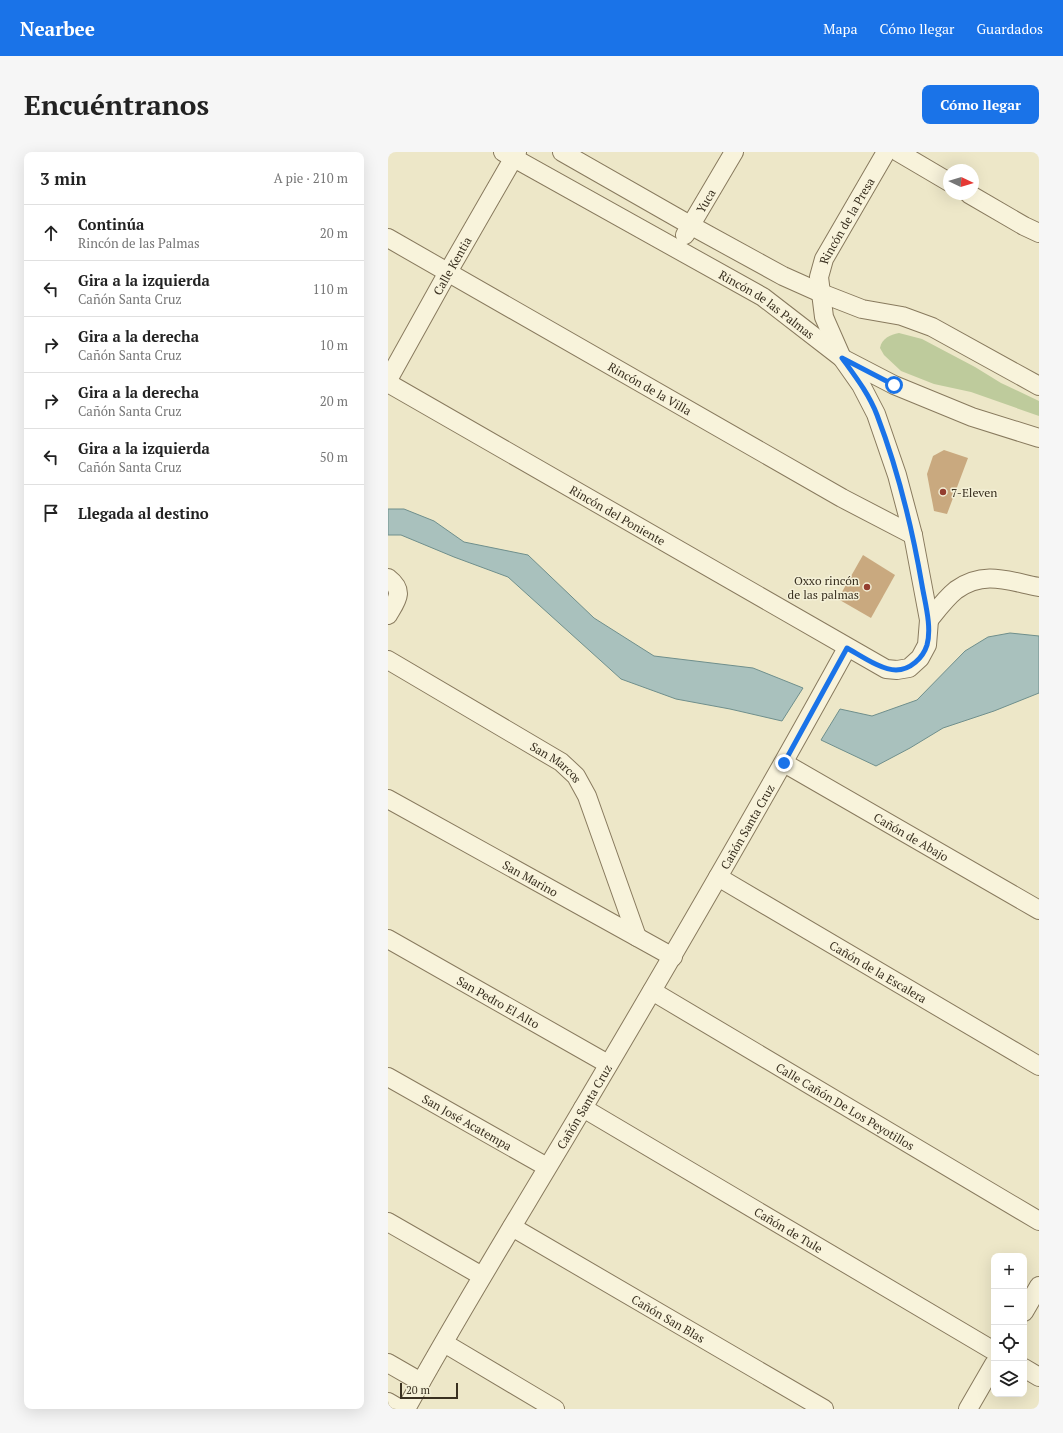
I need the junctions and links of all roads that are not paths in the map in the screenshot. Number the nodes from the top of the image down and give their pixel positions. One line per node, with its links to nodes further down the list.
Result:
1 (562, 152): 6 (street)
2 (734, 152): 9 (street, Yuca)
3 (886, 152): 14 (street, Rincón de la Presa)
4 (898, 152): 7 (street)
5 (511, 154): 12 (street, Rincón de las Palmas); 13 (street, Calle Kentia)
6 (588, 159): 9 (street)
7 (943, 178)
8 (979, 200): 10 (street)
9 (690, 225): 12 (street, Yuca); 14 (street)
10 (1039, 232)
11 (388, 238): 13 (street, Rincón de la Villa)
12 (678, 248): 15 (street, Rincón de las Palmas)
13 (448, 272): 16 (street, Calle Kentia); 20 (street, Rincón de la Villa)
14 (821, 293): 15 (street); 18 (street)
15 (842, 358): 19 (street, Rincón de las Palmas); 20 (street)
16 (388, 380)
17 (388, 383): 25 (street, Rincón del Poniente)
18 (1039, 386)
19 (1039, 438)
20 (913, 535): 24 (street)
21 (393, 584): 23 (street)
22 (1039, 587): 24 (street)
23 (388, 615)
24 (929, 620): 25 (street)
25 (847, 648): 27 (street, Cañón Santa Cruz)
26 (388, 660): 31 (street, San Marcos)
27 (784, 763): 29 (street, Cañón Santa Cruz); 30 (street, Cañón de Abajo)
28 (388, 799): 31 (street, San Marino)
29 (718, 876): 33 (street, Cañón Santa Cruz); 36 (street, Cañón de la Escalera)
30 (1039, 910)
31 (637, 937): 33 (street, San Marino)
32 (388, 939): 35 (street, San Pedro El Alto)
33 (673, 957): 34 (street, Cañón Santa Cruz)
34 (652, 991): 35 (street, Cañón Santa Cruz); 40 (street, Calle Cañón De Los Peyotillos)
35 (608, 1064): 38 (street, Cañón Santa Cruz)
36 (1039, 1066)
37 (388, 1077): 39 (street, San José Acatempa)
38 (583, 1108): 39 (street, Cañón Santa Cruz); 47 (street, Cañón de Tule)
39 (547, 1167): 42 (street, Cañón Santa Cruz)
40 (1039, 1221)
41 (388, 1222): 43 (street)
42 (512, 1227): 43 (street, Cañón Santa Cruz); 57 (street, Cañón San Blas)
43 (482, 1276): 46 (street, Cañón Santa Cruz)
44 (1039, 1286): 45 (street)
45 (1027, 1307)
46 (444, 1343): 52 (street, Cañón Santa Cruz); 56 (street)
47 (991, 1349)
48 (388, 1363): 52 (street)
49 (991, 1369): 58 (street)
50 (1027, 1370): 51 (street)
51 (1039, 1377)
52 (421, 1382): 55 (street, Cañón Santa Cruz)
53 (388, 1402): 54 (street)
54 (400, 1409)
55 (406, 1409)
56 (555, 1409)
57 (824, 1409)
58 (968, 1409)

